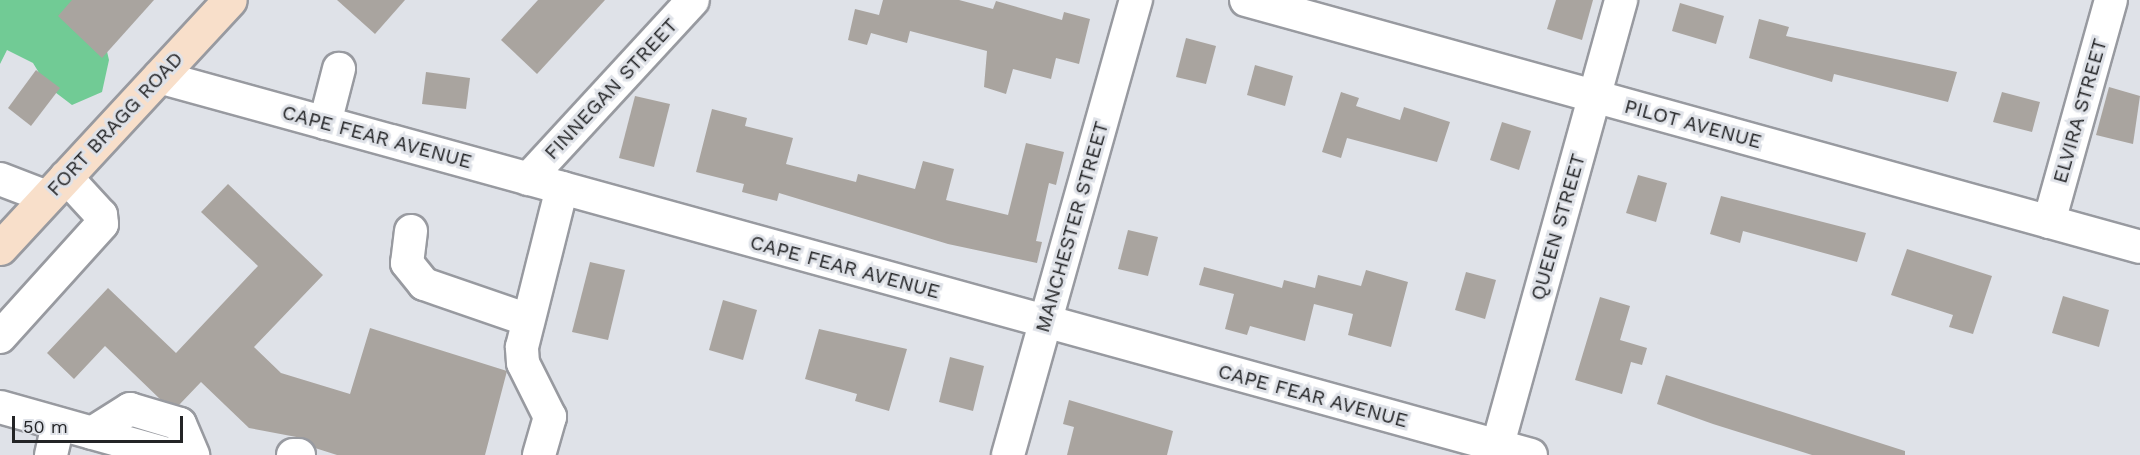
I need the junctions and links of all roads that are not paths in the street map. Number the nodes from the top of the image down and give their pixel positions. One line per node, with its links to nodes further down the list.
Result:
1 (230, 0): 8 (main road, FORT BRAGG ROAD)
2 (693, 0): 12 (street, FINNEGAN STREET)
3 (1136, 0): 20 (street, MANCHESTER STREET)
4 (1246, 0): 9 (street, PILOT AVENUE)
5 (1621, 0): 9 (street, QUEEN STREET)
6 (2112, 0): 15 (street, ELVIRA STREET)
7 (339, 69): 10 (street)
8 (159, 76): 10 (street, CAPE FEAR AVENUE); 13 (main road, FORT BRAGG ROAD)
9 (1595, 96): 15 (street, PILOT AVENUE); 25 (street, QUEEN STREET)
10 (325, 123): 12 (street, CAPE FEAR AVENUE)
11 (0, 179): 13 (street)
12 (528, 179): 14 (street, CAPE FEAR AVENUE)
13 (57, 187): 18 (main road, FORT BRAGG ROAD); 21 (street)
14 (562, 188): 19 (street); 20 (street, CAPE FEAR AVENUE)
15 (2049, 222): 17 (street, PILOT AVENUE)
16 (411, 231): 19 (street)
17 (2140, 247)
18 (0, 248)
19 (528, 320): 31 (street)
20 (1045, 322): 25 (street, CAPE FEAR AVENUE); 32 (street, MANCHESTER STREET)
21 (0, 337)
22 (0, 407): 23 (street)
23 (58, 424): 24 (street); 26 (street)
24 (92, 434): 27 (street); 28 (street)
25 (1496, 450): 33 (street, CAPE FEAR AVENUE)
26 (51, 455)
27 (171, 455)
28 (193, 455)
29 (293, 455): 30 (street)
30 (299, 455)
31 (539, 455)
32 (1008, 455)
33 (1531, 455)

